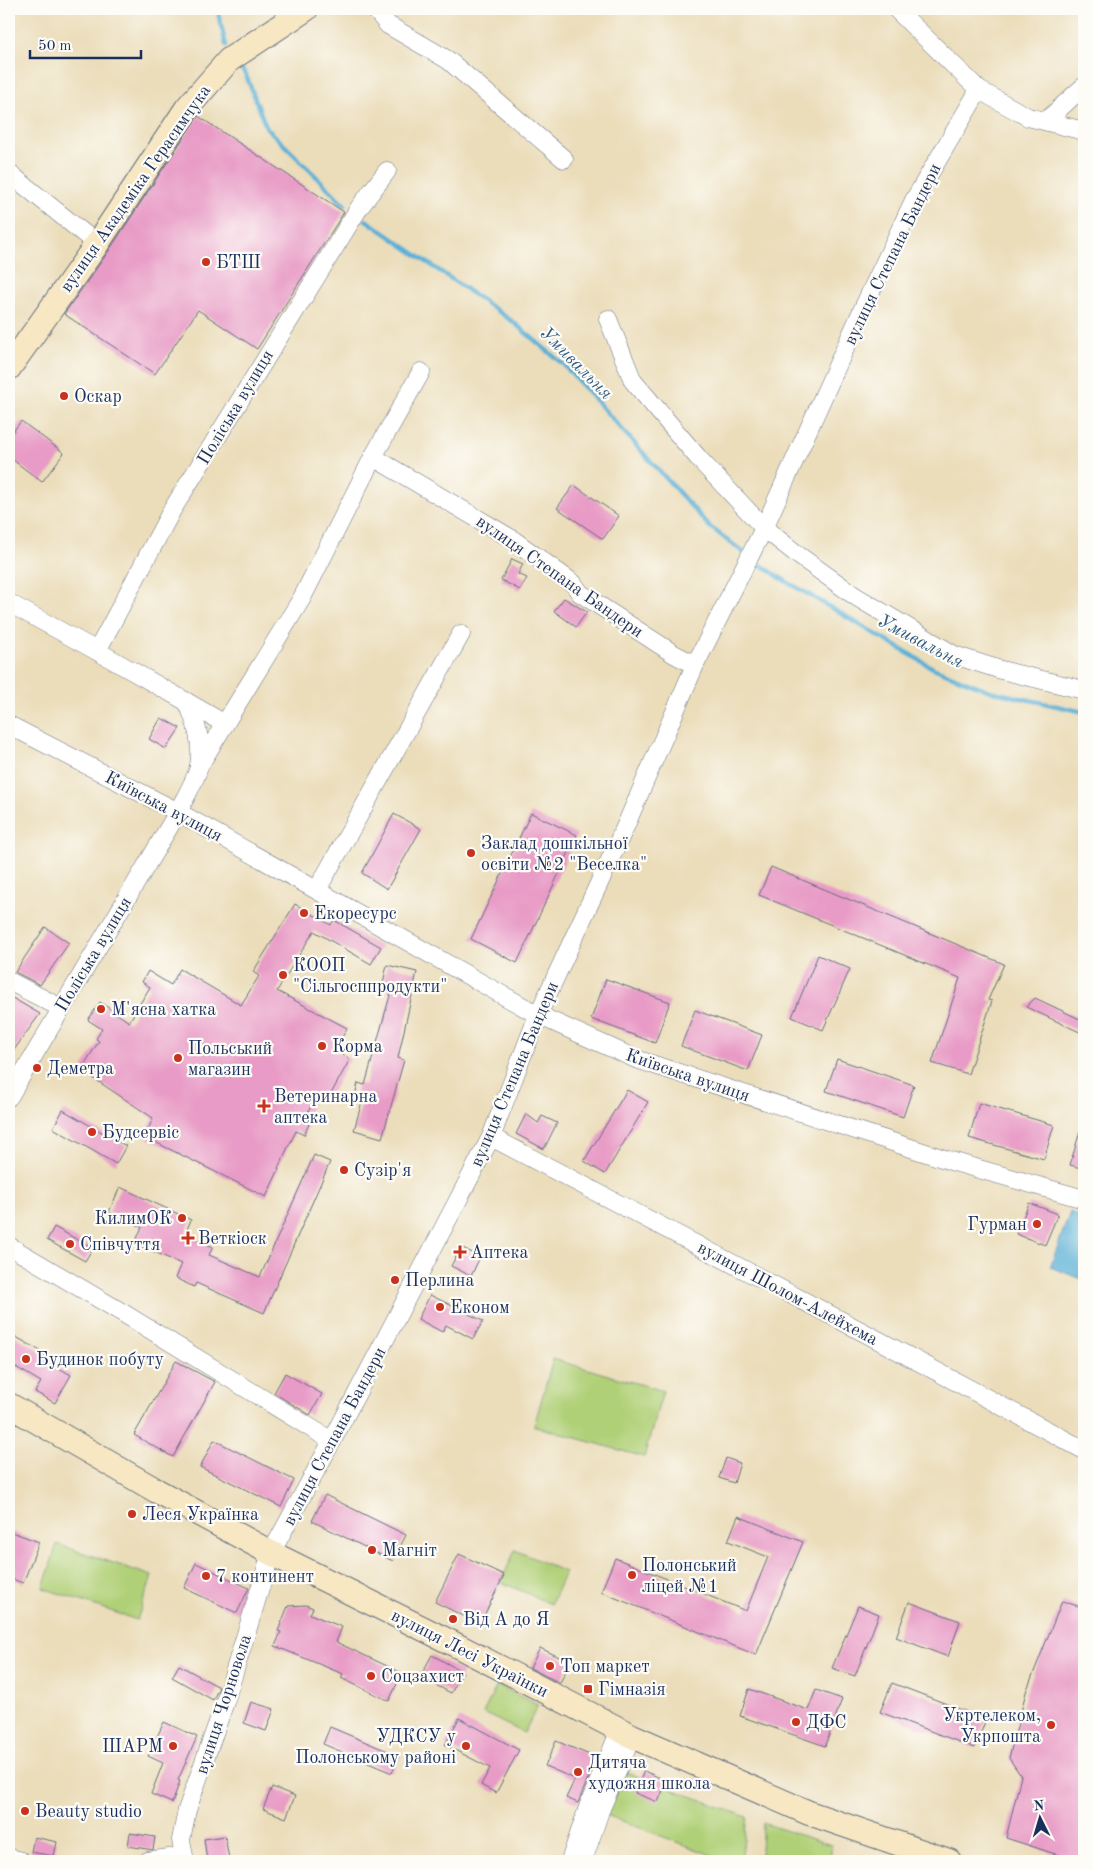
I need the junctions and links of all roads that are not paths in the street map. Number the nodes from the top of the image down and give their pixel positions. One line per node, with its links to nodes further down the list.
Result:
1 (306, 9): 11 (main road, вулиця Академіка Герасимчука)
2 (375, 9): 8 (street)
3 (896, 9): 5 (street)
4 (1084, 86): 6 (street)
5 (979, 90): 6 (street); 16 (street, вулиця Степана Бандери)
6 (1046, 122): 7 (street)
7 (1084, 130)
8 (564, 159)
9 (387, 171): 19 (street, Поліська вулиця)
10 (9, 173): 11 (street)
11 (97, 244): 13 (main road, вулиця Академіка Герасимчука)
12 (608, 319): 16 (street)
13 (9, 368)
14 (421, 372): 15 (street)
15 (373, 458): 20 (street, вулиця Степана Бандери); 23 (street)
16 (764, 528): 20 (street, вулиця Степана Бандери); 21 (street)
17 (9, 603): 19 (street)
18 (461, 634): 27 (street)
19 (98, 651): 22 (street)
20 (696, 665): 30 (street, вулиця Степана Бандери)
21 (1084, 690)
22 (187, 702): 23 (street); 25 (street)
23 (225, 724): 25 (street)
24 (9, 725): 26 (street, Київська вулиця)
25 (199, 766): 26 (street, Поліська вулиця)
26 (178, 812): 27 (street, Київська вулиця); 29 (street, Поліська вулиця)
27 (317, 890): 30 (street, Київська вулиця)
28 (9, 981): 29 (street)
29 (61, 1008): 31 (street, Поліська вулиця)
30 (538, 1014): 32 (street, вулиця Степана Бандери); 33 (street, Київська вулиця)
31 (9, 1097)
32 (491, 1137): 36 (street, вулиця Степана Бандери); 37 (street, вулиця Шолом-Алейхема)
33 (1084, 1199)
34 (9, 1246): 36 (street)
35 (9, 1405): 38 (main road, вулиця Лесі Українки)
36 (332, 1441): 38 (street, вулиця Степана Бандери)
37 (1084, 1450)
38 (271, 1554): 39 (main road, вулиця Лесі Українки); 41 (street, вулиця Чорновола)
39 (626, 1733): 44 (street); 45 (street); 46 (main road, вулиця Лесі Українки)
40 (9, 1858): 42 (street)
41 (184, 1859): 43 (street, вулиця Чорновола)
42 (21, 1861)
43 (148, 1861)
44 (570, 1861)
45 (583, 1861)
46 (949, 1861)

